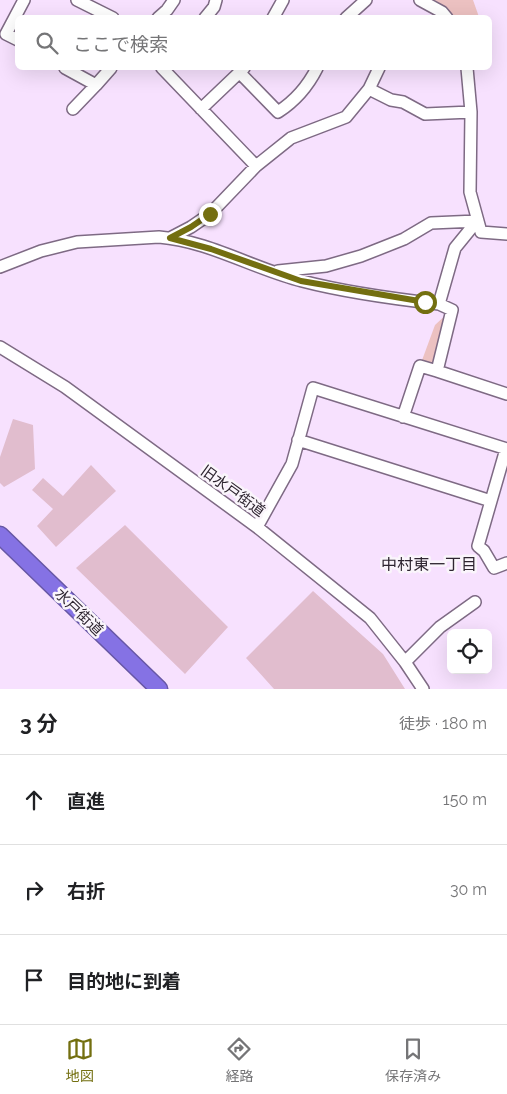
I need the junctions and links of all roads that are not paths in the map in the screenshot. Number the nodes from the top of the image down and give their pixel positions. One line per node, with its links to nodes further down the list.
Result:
1 (24, 0): 8 (street)
2 (77, 0): 9 (street)
3 (174, 0): 10 (street)
4 (216, 0): 11 (street)
5 (284, 0): 12 (street)
6 (366, 0): 13 (street)
7 (420, 0): 14 (street)
8 (16, 15)
9 (106, 15)
10 (161, 15)
11 (208, 15)
12 (275, 15)
13 (349, 15)
14 (440, 15)
15 (15, 17): 16 (street)
16 (15, 38)
17 (69, 70): 24 (street)
18 (109, 70): 24 (street)
19 (164, 70): 27 (street)
20 (242, 70): 21 (street); 27 (street)
21 (315, 70)
22 (378, 70): 25 (street)
23 (468, 70): 28 (street)
24 (96, 85): 26 (street)
25 (370, 89): 28 (street); 29 (street)
26 (73, 109)
27 (201, 109): 29 (street)
28 (471, 112): 30 (street)
29 (256, 166): 32 (street)
30 (477, 221): 31 (street); 34 (street); 35 (street)
31 (507, 234)
32 (170, 238): 33 (street); 34 (street)
33 (0, 267)
34 (274, 272): 35 (street)
35 (439, 304): 37 (street)
36 (0, 347): 43 (street, 旧水戸街道)
37 (437, 371): 38 (street); 39 (street)
38 (507, 394)
39 (403, 417): 40 (street); 41 (street)
40 (298, 440): 42 (street); 43 (street)
41 (506, 449): 42 (street)
42 (491, 501): 45 (street)
43 (257, 527): 47 (street, 旧水戸街道)
44 (2, 541): 48 (highway, 水戸街道)
45 (507, 563)
46 (475, 602): 47 (street)
47 (405, 662): 49 (street, 旧水戸街道)
48 (159, 689)
49 (423, 689)

